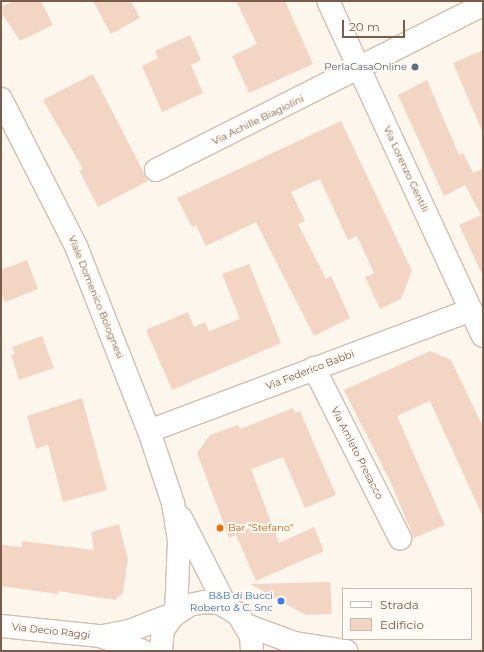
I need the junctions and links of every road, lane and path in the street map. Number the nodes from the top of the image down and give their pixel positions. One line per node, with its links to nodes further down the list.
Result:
1 (328, 1): 3 (street, Via Lorenzo Gentili)
2 (483, 5): 3 (street, Via Achille Biagiolini)
3 (360, 70): 5 (street, Via Achille Biagiolini); 6 (street, Via Lorenzo Gentili)
4 (1, 99): 9 (street, Viale Domenico Bolognesi)
5 (156, 170)
6 (471, 310): 7 (street, Via Lorenzo Gentili); 8 (street, Via Federico Babbi)
7 (483, 336)
8 (314, 368): 9 (street, Via Federico Babbi); 11 (street, Via Amleto Presacco)
9 (149, 431): 10 (street, Viale Domenico Bolognesi)
10 (173, 503): 12 (street, Viale Domenico Bolognesi); 13 (street, Viale Domenico Bolognesi)
11 (400, 538)
12 (226, 606): 13 (street, Via Decio Raggi); 14 (street)
13 (176, 613): 16 (street, Via Decio Raggi); 18 (street, Via Decio Raggi)
14 (246, 624): 19 (street); 20 (street)
15 (1, 626): 16 (street, Via Decio Raggi)
16 (100, 636): 17 (street, Via Decio Raggi)
17 (143, 651)
18 (160, 651)
19 (252, 651)
20 (338, 651)

